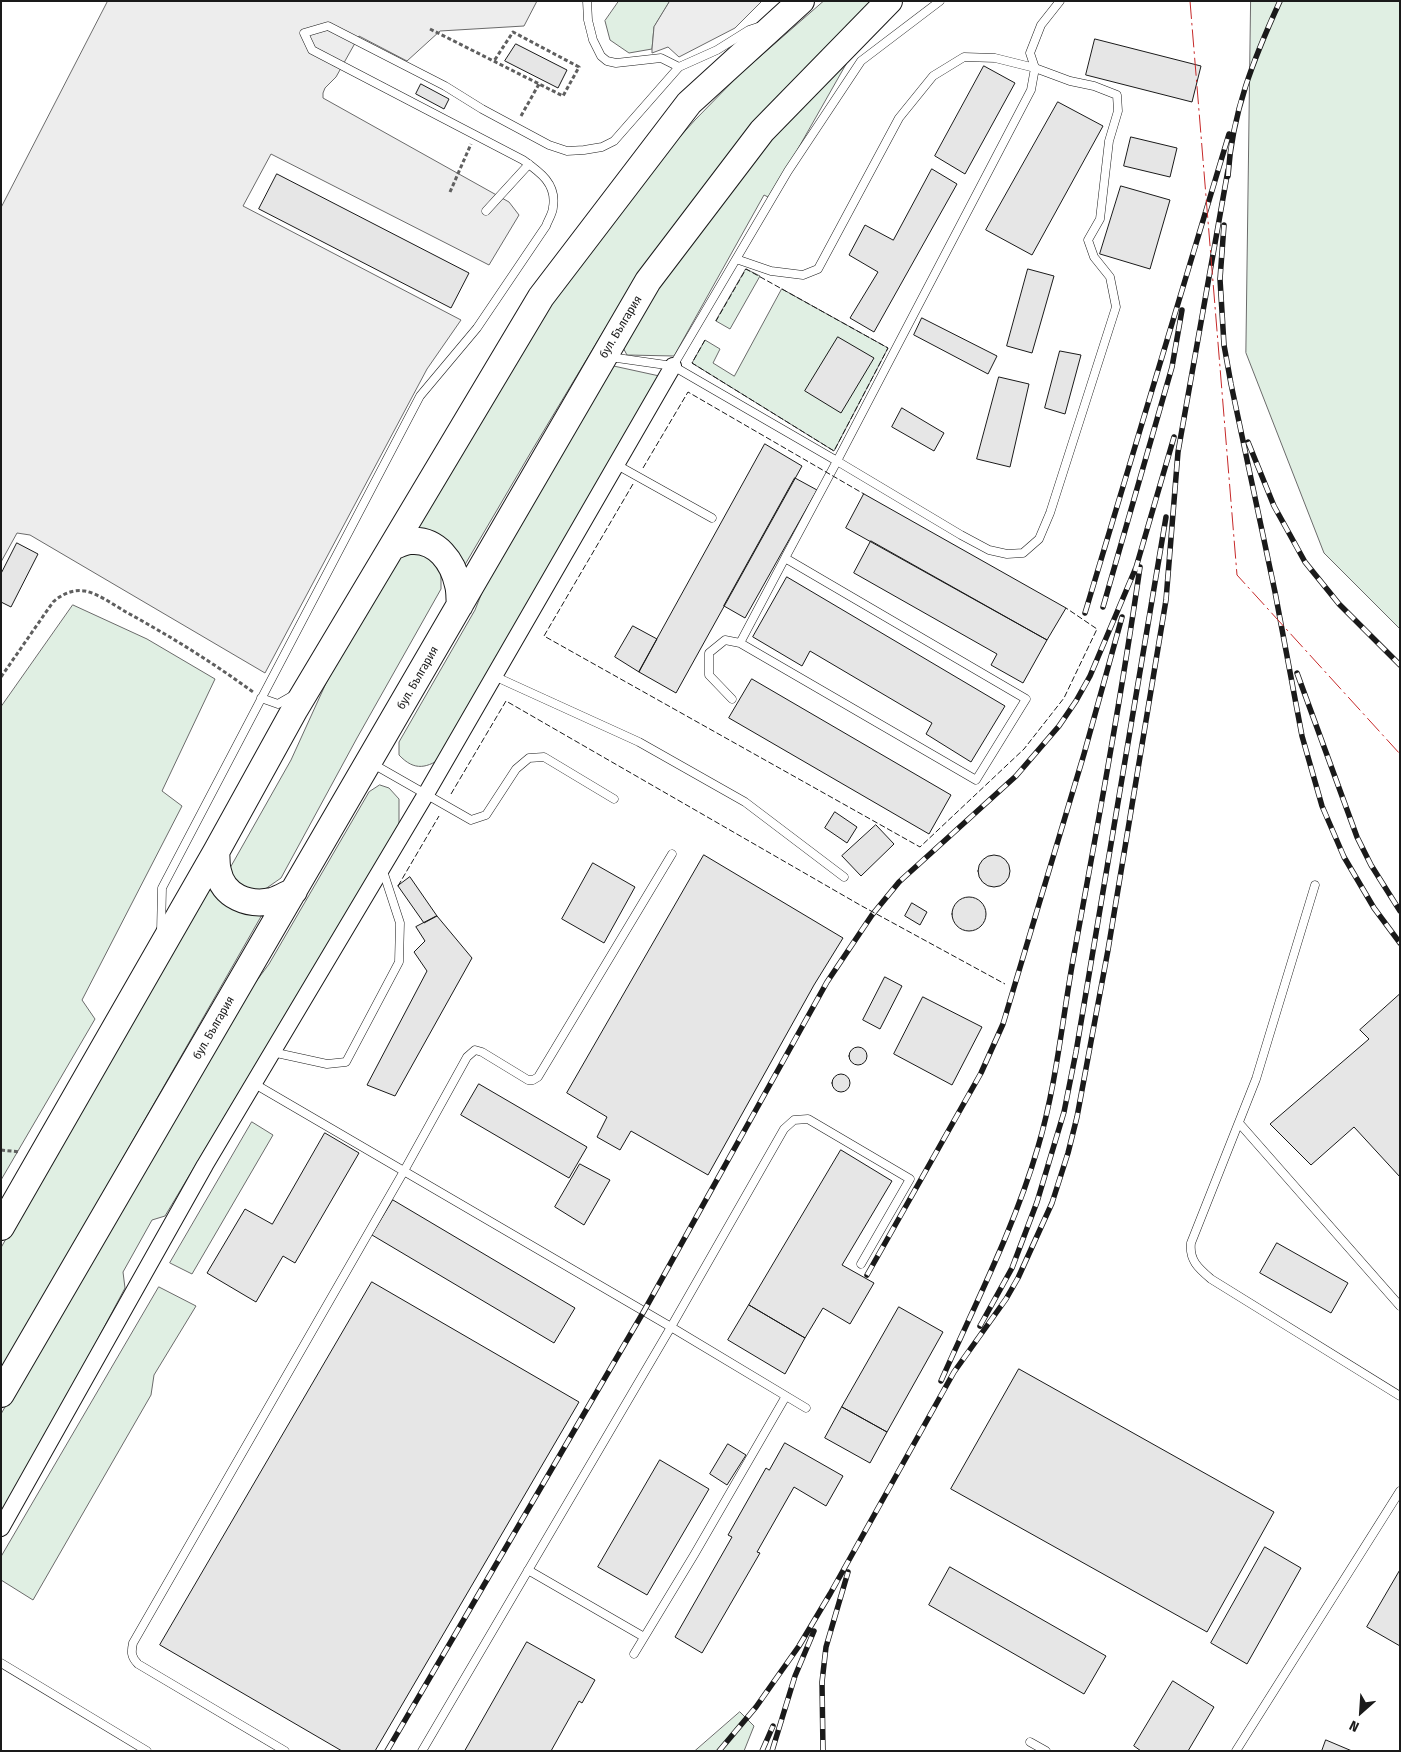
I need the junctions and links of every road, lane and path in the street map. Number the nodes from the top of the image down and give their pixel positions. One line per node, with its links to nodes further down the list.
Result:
1 (587, 1): 9 (lane)
2 (801, 1): 6 (highway)
3 (889, 1): 16 (highway, бул. България)
4 (940, 1): 15 (lane)
5 (1060, 1): 10 (lane)
6 (782, 18): 9 (lane); 21 (highway)
7 (430, 29): 8 (path)
8 (494, 61): 8 (path)
9 (680, 66): 11 (lane)
10 (1035, 68): 15 (lane); 18 (lane); 18 (lane)
11 (475, 135): 12 (lane); 13 (path)
12 (529, 164): 14 (lane); 28 (lane)
13 (450, 192)
14 (486, 210)
15 (736, 259): 17 (lane)
16 (603, 357): 17 (lane); 23 (highway, бул. България)
17 (673, 366): 18 (lane); 19 (street)
18 (837, 461): 22 (lane)
19 (617, 465): 20 (lane); 26 (street)
20 (712, 518)
21 (392, 548): 23 (highway); 25 (highway)
22 (785, 558): 24 (lane); 24 (lane)
23 (460, 605): 30 (highway, бул. България)
24 (740, 642): 29 (lane)
25 (321, 666): 28 (lane); 33 (highway)
26 (494, 676): 31 (street); 36 (lane)
27 (1, 677): 28 (path)
28 (261, 698): 39 (lane)
29 (732, 699)
30 (369, 762): 31 (lane); 38 (highway, бул. България)
31 (426, 794): 32 (lane); 35 (street)
32 (614, 799)
33 (216, 852): 38 (highway); 39 (highway)
34 (672, 854): 43 (lane)
35 (382, 867): 40 (street); 40 (lane)
36 (844, 877)
37 (1315, 886): 42 (lane)
38 (294, 891): 48 (highway, бул. България)
39 (161, 949): 44 (highway)
40 (272, 1052): 41 (street)
41 (253, 1083): 43 (lane); 53 (street)
42 (1239, 1123): 46 (lane); 50 (lane)
43 (404, 1171): 47 (lane); 60 (lane)
44 (1, 1227)
45 (861, 1264): 47 (lane)
46 (1400, 1306)
47 (671, 1327): 49 (lane); 54 (lane)
48 (1, 1394)
49 (786, 1396): 51 (lane); 55 (lane)
50 (1400, 1396)
51 (806, 1408)
52 (1400, 1491): 63 (lane)
53 (1, 1528)
54 (528, 1570): 55 (lane); 61 (lane)
55 (644, 1637): 56 (lane)
56 (634, 1654)
57 (1, 1663): 59 (lane)
58 (1030, 1742): 62 (lane)
59 (147, 1751)
60 (285, 1751)
61 (422, 1751)
62 (1046, 1751)
63 (1236, 1751)

